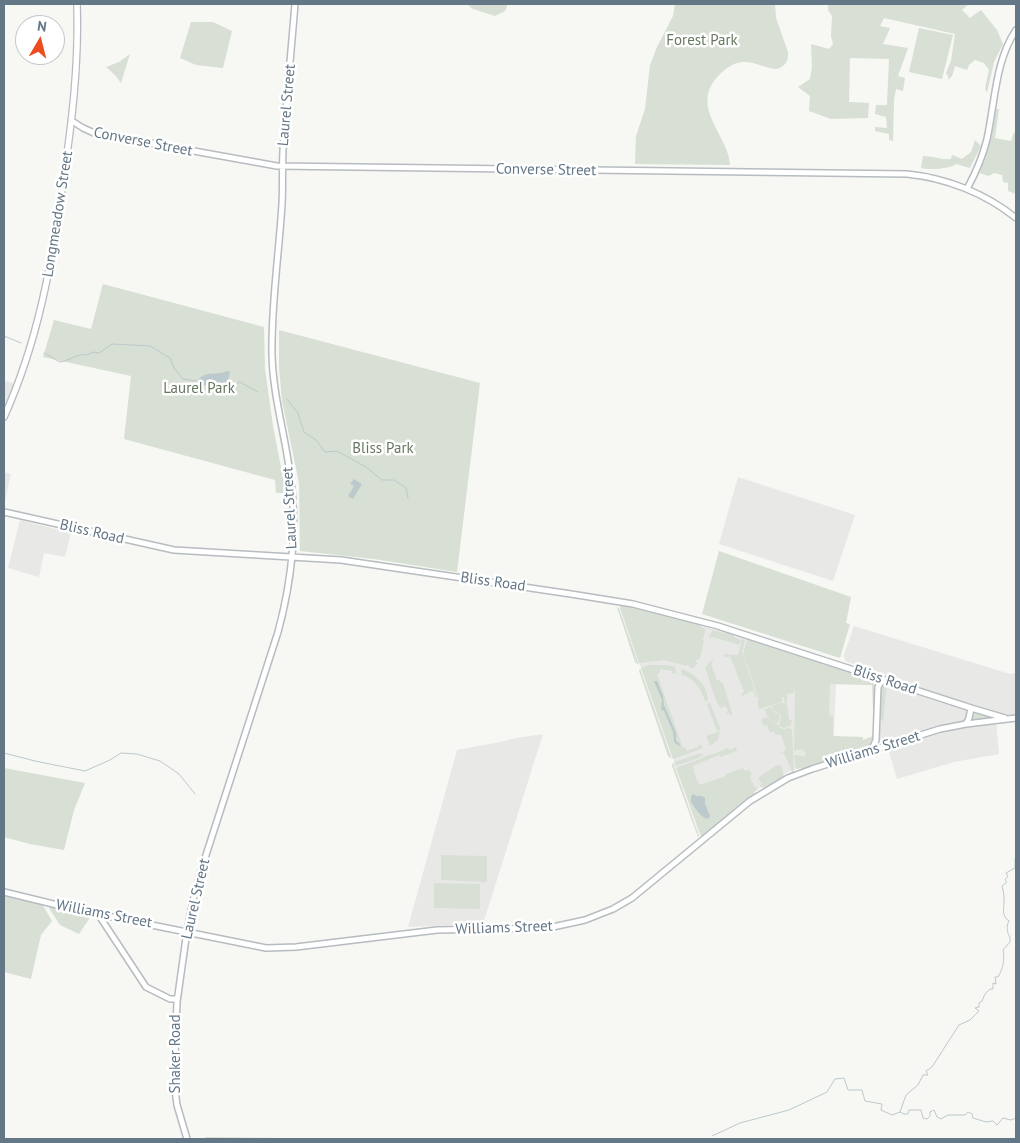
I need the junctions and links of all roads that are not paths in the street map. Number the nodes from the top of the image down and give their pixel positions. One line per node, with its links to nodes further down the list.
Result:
1 (77, 4): 4 (main road, Longmeadow Street)
2 (295, 4): 5 (main road, Laurel Street)
3 (1016, 30): 6 (main road)
4 (72, 120): 5 (main road, Converse Street); 8 (main road, Longmeadow Street)
5 (282, 166): 6 (main road, Converse Street); 10 (main road, Laurel Street)
6 (967, 189): 7 (main road, Converse Street)
7 (1016, 218)
8 (4, 417)
9 (4, 512): 10 (main road, Bliss Road)
10 (292, 557): 11 (main road, Bliss Road); 23 (main road, Laurel Street)
11 (871, 676): 12 (main road, Bliss Road); 13 (main road)
12 (886, 680): 13 (main road); 14 (main road, Bliss Road)
13 (878, 689): 18 (main road)
14 (971, 708): 15 (main road, Bliss Road); 17 (main road)
15 (1008, 718): 16 (main road, Williams Street); 17 (main road, Williams Street)
16 (1016, 718)
17 (966, 724): 19 (main road, Williams Street)
18 (877, 734): 19 (main road); 20 (main road)
19 (886, 747): 20 (main road, Williams Street)
20 (868, 752): 23 (main road, Williams Street)
21 (4, 892): 22 (main road, Williams Street)
22 (98, 914): 23 (main road, Williams Street); 24 (main road, Shaker Road)
23 (187, 931): 24 (main road, Laurel Street)
24 (177, 999): 25 (main road, Shaker Road)
25 (187, 1139)

